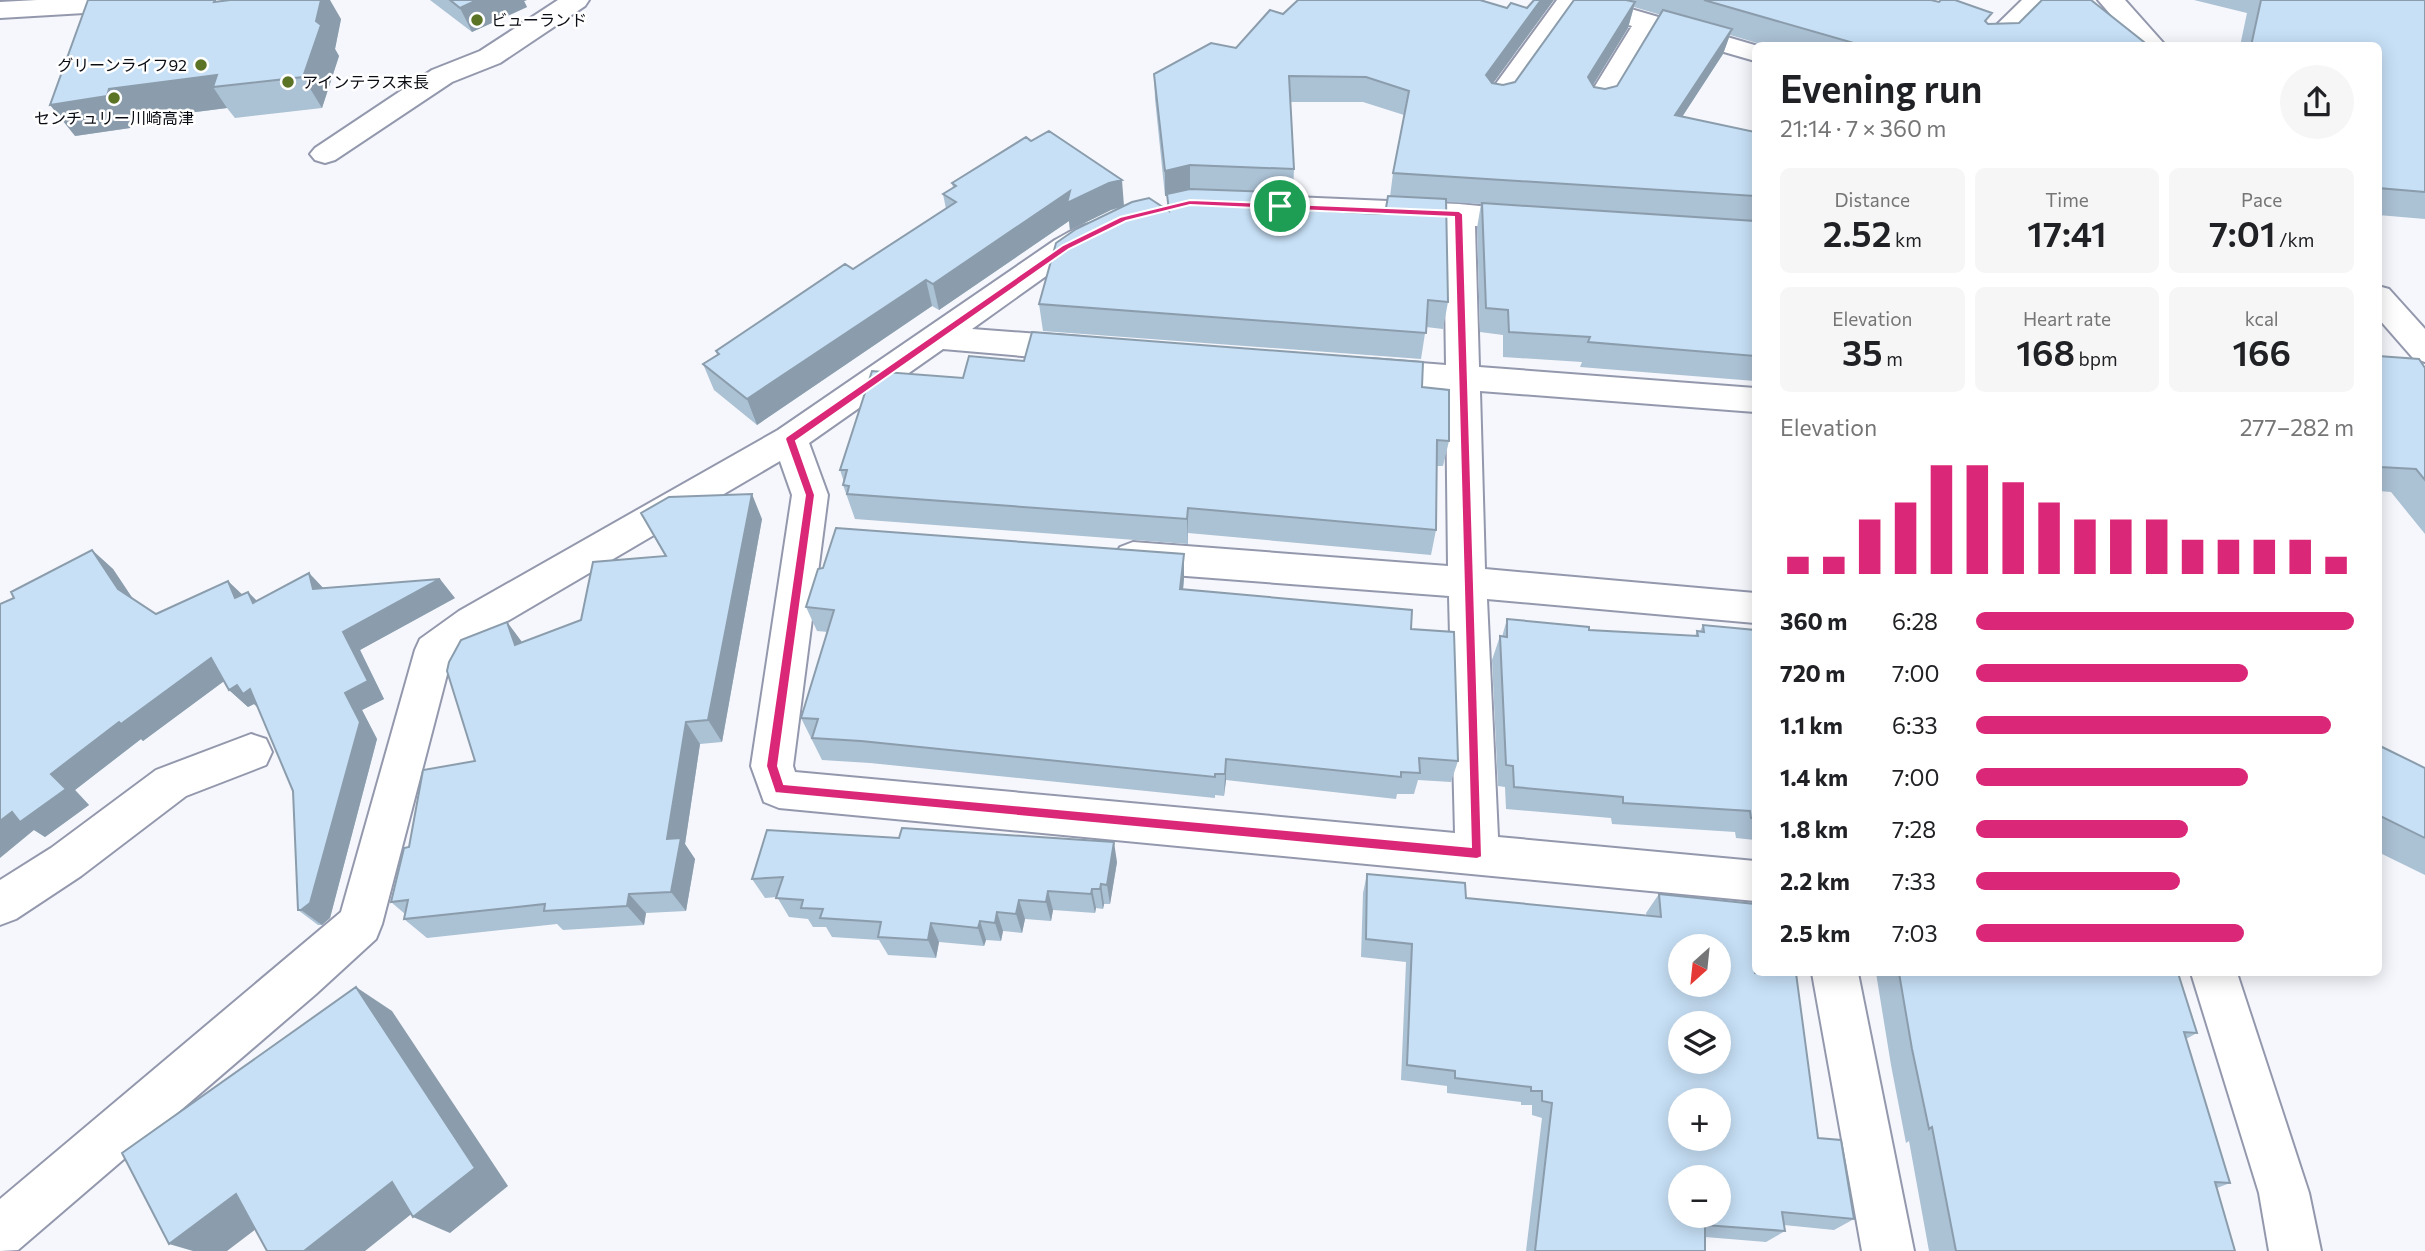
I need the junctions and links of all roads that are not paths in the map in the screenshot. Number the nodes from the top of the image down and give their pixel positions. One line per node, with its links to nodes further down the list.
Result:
1 (169, 0): 6 (street)
2 (576, 0): 13 (street)
3 (1571, 0): 7 (street); 11 (street)
4 (2037, 0): 8 (street)
5 (2111, 0): 9 (street)
6 (0, 10)
7 (1648, 22): 10 (street); 12 (street)
8 (1992, 42)
9 (2149, 42)
10 (1752, 51)
11 (1498, 100)
12 (1598, 104)
13 (325, 154)
14 (1217, 204): 15 (street)
15 (1459, 214): 17 (street); 23 (street)
16 (1124, 219): 19 (street)
17 (1567, 221)
18 (2382, 302): 20 (street)
19 (936, 337): 21 (street); 25 (street)
20 (2425, 350)
21 (1116, 352)
22 (1338, 369): 23 (street)
23 (1463, 379): 24 (street); 29 (street)
24 (1752, 400)
25 (790, 439): 26 (street); 37 (street)
26 (803, 532): 27 (street); 32 (street)
27 (844, 535)
28 (1104, 555): 29 (street)
29 (1467, 582): 30 (street); 32 (street)
30 (1752, 608)
31 (251, 752): 34 (street)
32 (1477, 853): 33 (street)
33 (1752, 881)
34 (0, 904)
35 (1837, 976): 38 (street)
36 (2215, 976): 39 (street)
37 (0, 1232)
38 (1888, 1251)
39 (2295, 1251)

